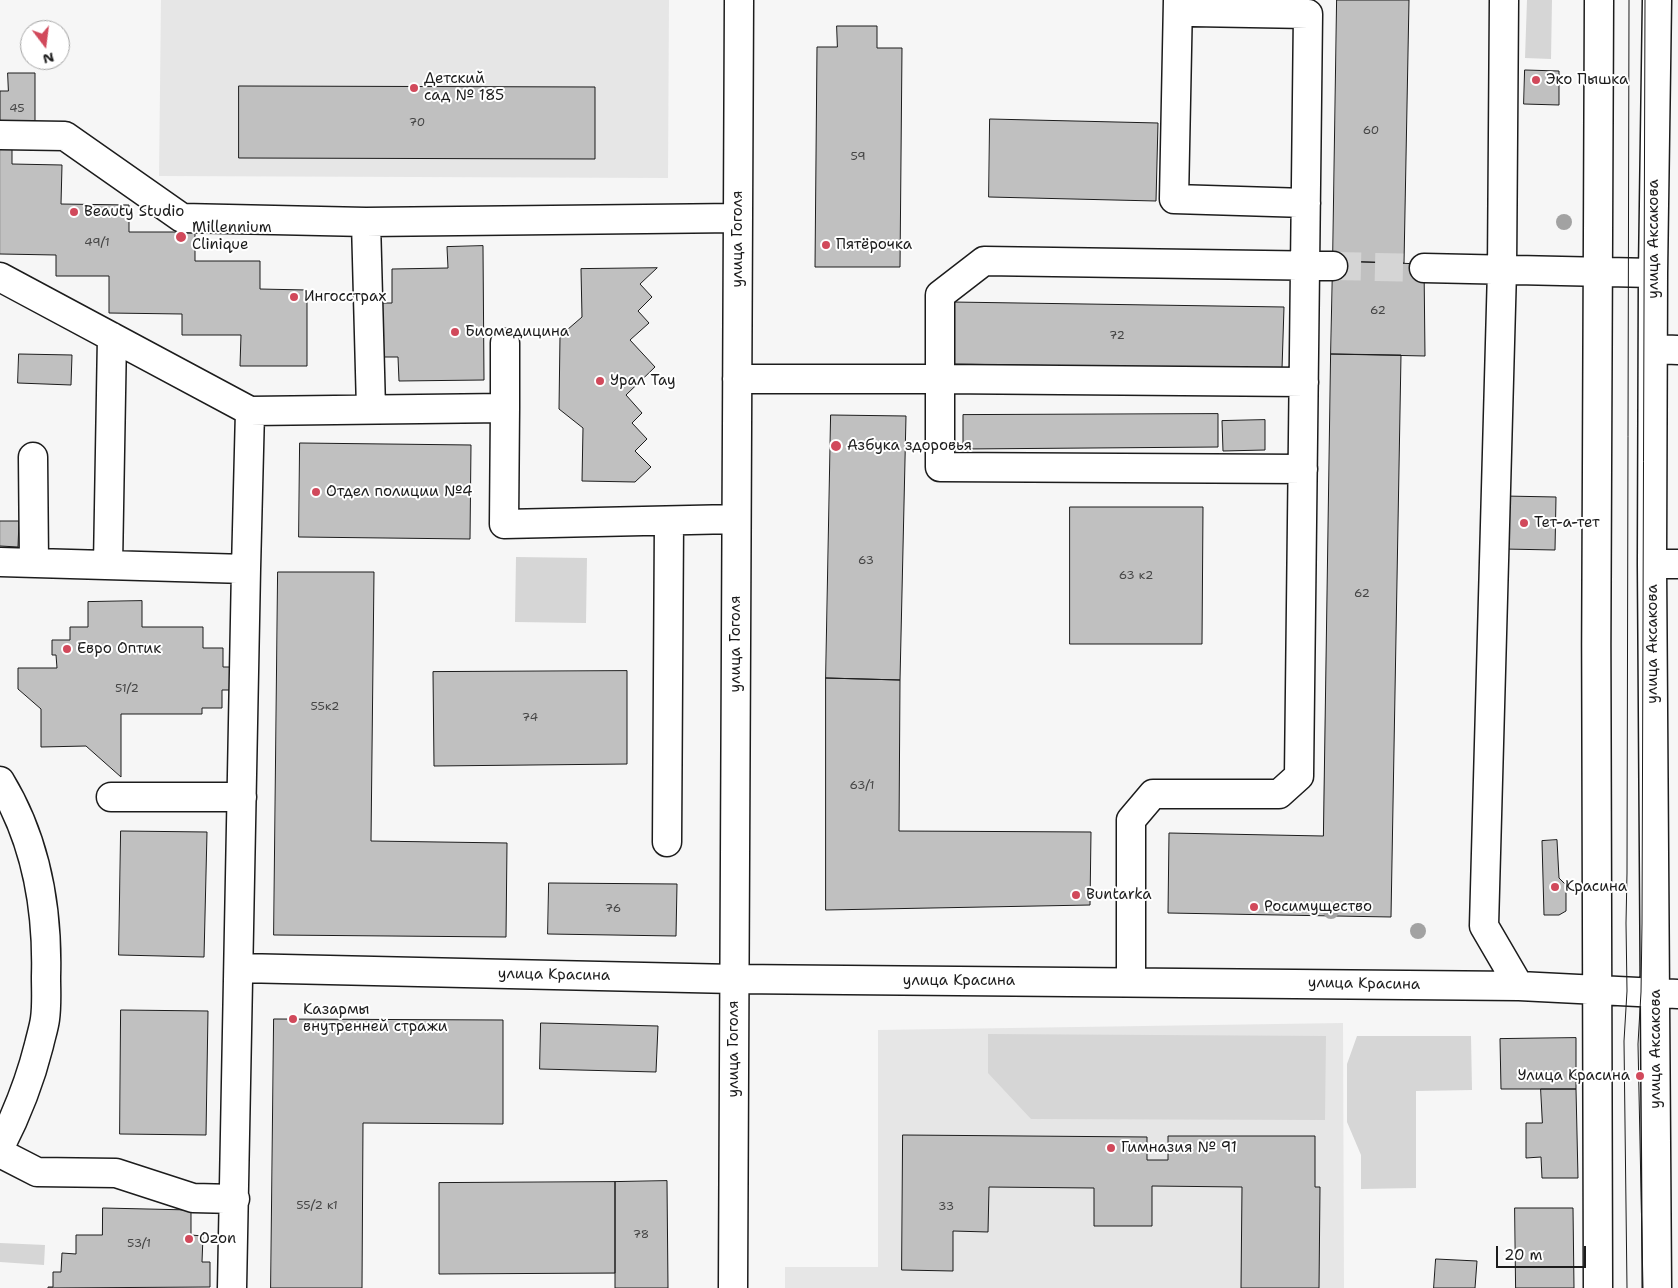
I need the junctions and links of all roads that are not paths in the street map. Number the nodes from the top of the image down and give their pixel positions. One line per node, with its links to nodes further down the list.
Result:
1 (739, 0): 8 (street, улица Гоголя)
2 (1179, 0): 7 (street); 7 (street)
3 (1504, 0): 13 (street)
4 (1599, 0): 14 (street)
5 (1656, 0): 15 (street, улица Аксакова)
6 (0, 135): 9 (street)
7 (1306, 204): 10 (street)
8 (738, 218): 9 (street); 20 (street, улица Гоголя)
9 (366, 222): 24 (street)
10 (1305, 265): 11 (street); 21 (street); 22 (street)
11 (1333, 266)
12 (1424, 268): 13 (street)
13 (1502, 270): 14 (street); 42 (street)
14 (1596, 272): 15 (street); 43 (street)
15 (1653, 273): 19 (street, улица Аксакова)
16 (0, 277): 17 (street)
17 (112, 337): 25 (street); 33 (street)
18 (505, 343): 23 (street)
19 (1666, 350): 32 (street, улица Аксакова)
20 (737, 379): 21 (street); 28 (street, улица Гоголя)
21 (940, 379): 22 (street); 27 (street)
22 (1304, 382): 27 (street)
23 (505, 408): 24 (street); 29 (street)
24 (371, 409): 25 (street)
25 (250, 410): 34 (street)
26 (34, 456): 31 (street)
27 (1302, 469): 41 (street)
28 (736, 519): 29 (street); 40 (street, улица Гоголя)
29 (669, 521): 38 (street)
30 (0, 562): 31 (street)
31 (34, 562): 33 (street)
32 (1665, 564): 44 (street, улица Аксакова)
33 (108, 565): 34 (street)
34 (246, 569): 37 (street)
35 (0, 781): 45 (street)
36 (111, 797): 37 (street)
37 (242, 797): 39 (street)
38 (667, 842)
39 (239, 968): 40 (street, улица Красина); 47 (street)
40 (734, 980): 41 (street, улица Красина); 49 (street, улица Гоголя)
41 (1132, 982): 42 (street, улица Красина)
42 (1519, 986): 43 (street, улица Красина)
43 (1596, 990): 44 (street, улица Красина); 50 (street)
44 (1667, 994): 51 (street, улица Аксакова)
45 (0, 1147)
46 (0, 1153): 47 (street)
47 (234, 1199): 48 (street)
48 (232, 1288)
49 (733, 1288)
50 (1598, 1288)
51 (1657, 1288)

